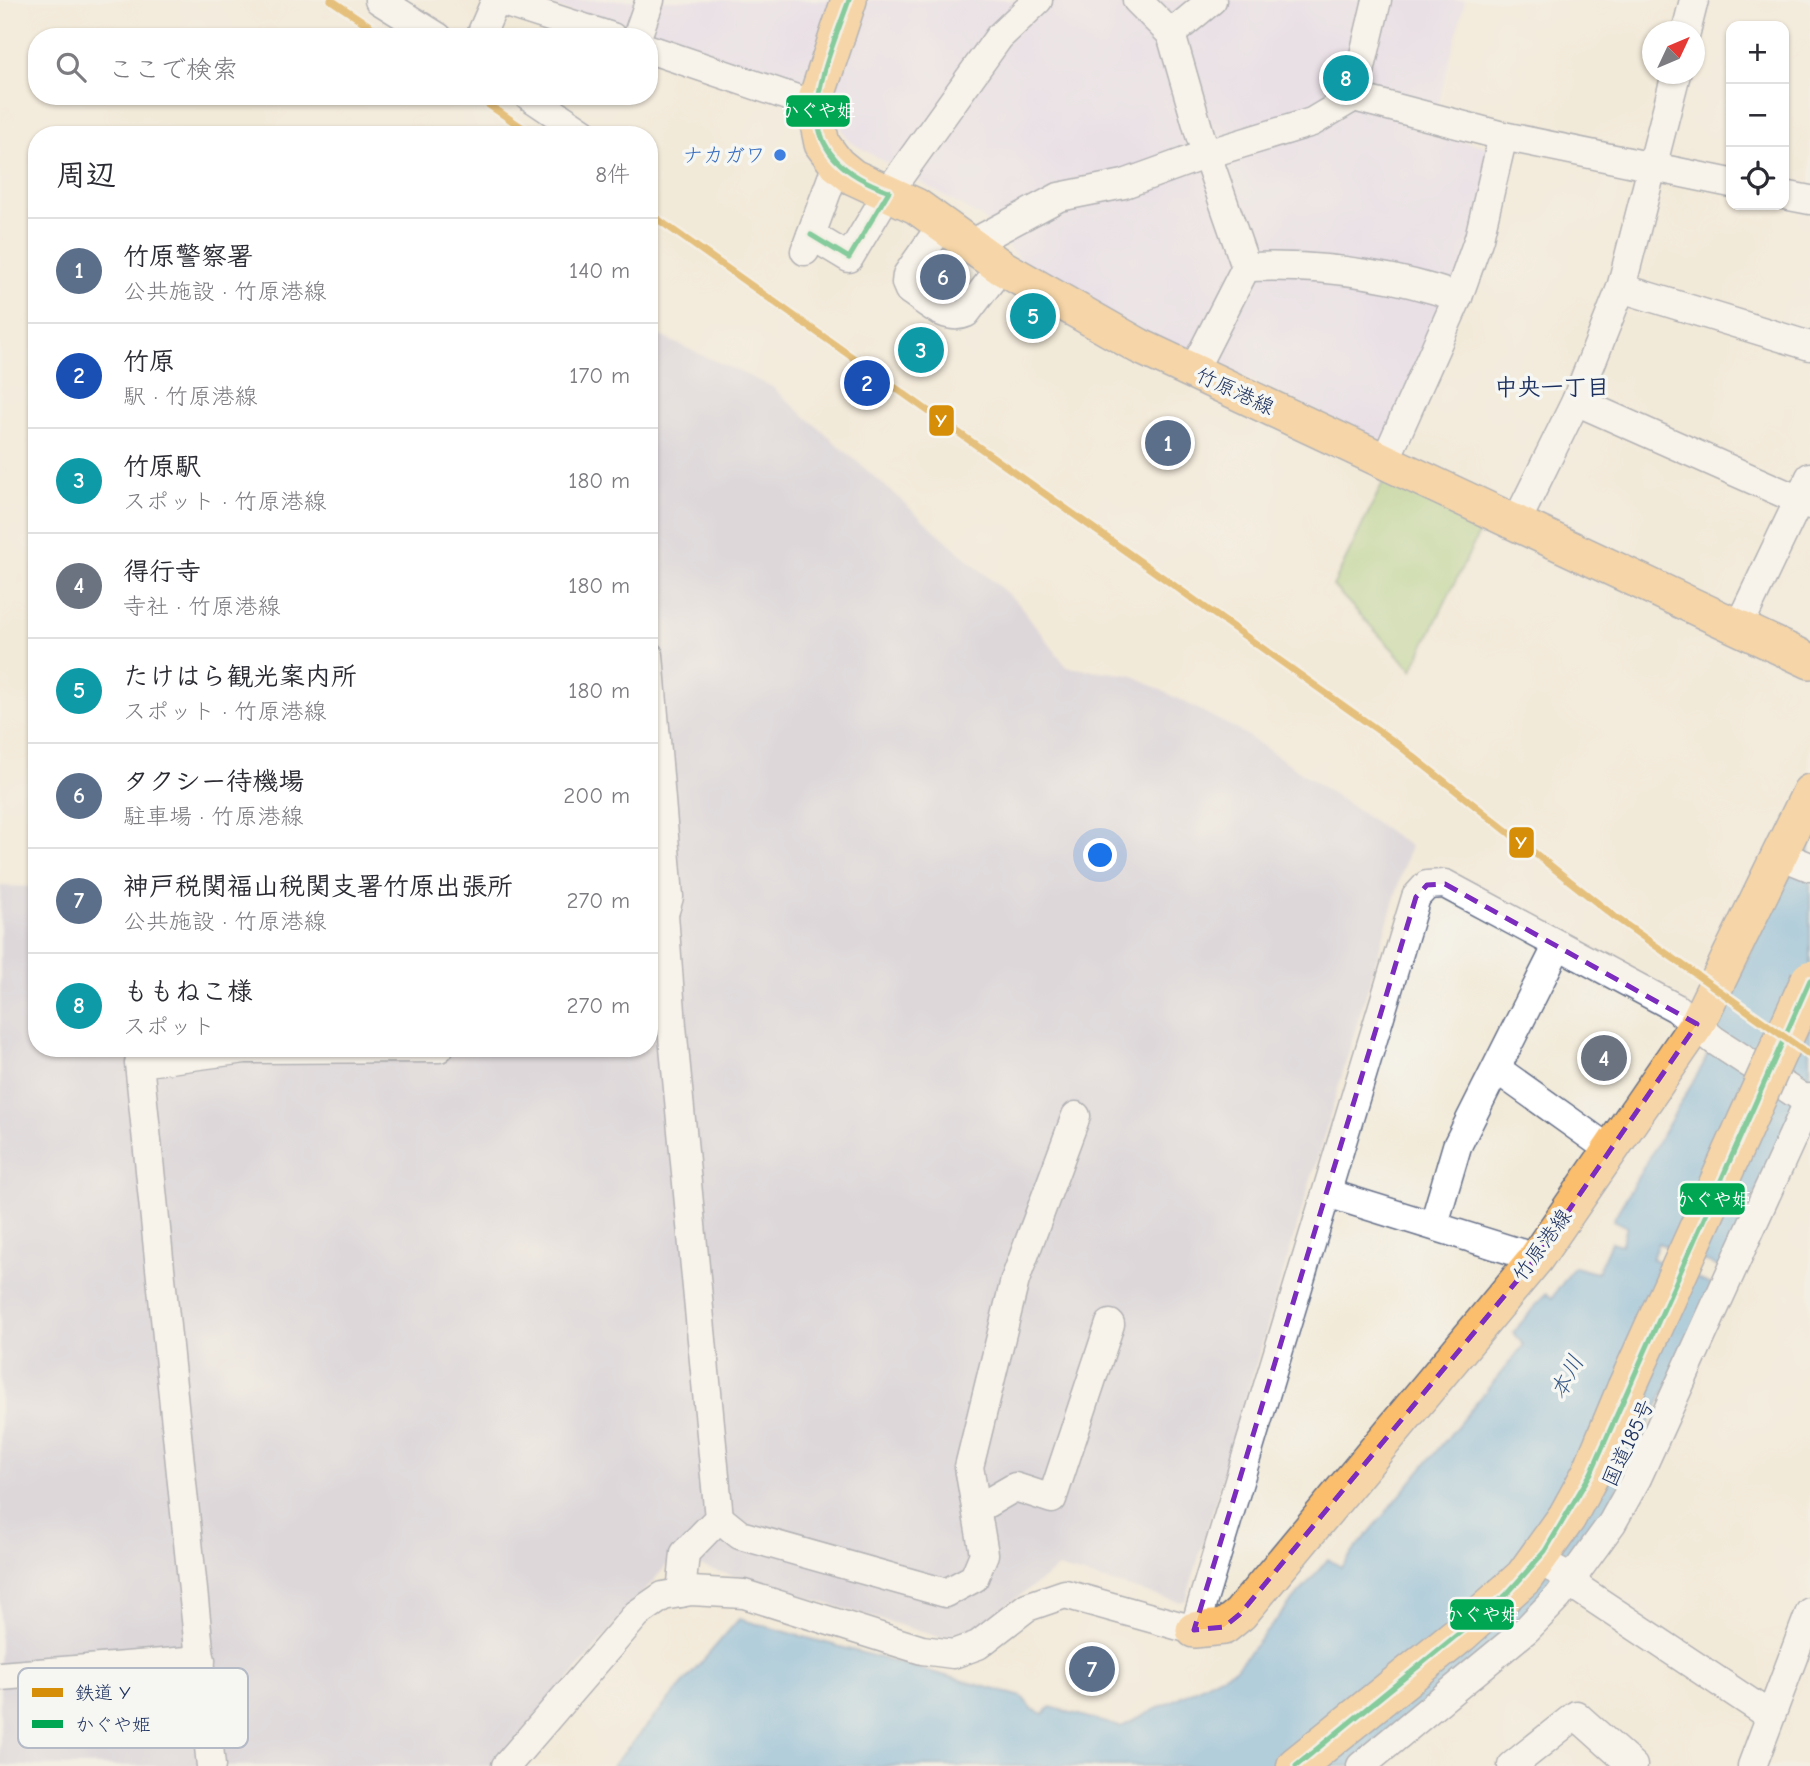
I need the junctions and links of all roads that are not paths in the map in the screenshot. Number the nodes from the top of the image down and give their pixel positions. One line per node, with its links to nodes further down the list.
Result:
1 (379, 0): 11 (street)
2 (497, 0): 12 (street); 13 (street)
3 (650, 0): 14 (street)
4 (849, 0): 20 (main road)
5 (1038, 0): 27 (street)
6 (1137, 0): 15 (street)
7 (1212, 0): 15 (street)
8 (1377, 0): 18 (street)
9 (1694, 0): 10 (street)
10 (1689, 21)
11 (424, 28)
12 (484, 28)
13 (584, 28)
14 (640, 28)
15 (1171, 34): 23 (street)
16 (658, 52): 20 (street)
17 (1674, 84): 25 (street)
18 (1354, 97): 22 (street); 23 (street)
19 (542, 105): 21 (street)
20 (814, 106): 24 (main road, 竹原港線)
21 (574, 126)
22 (1503, 136): 25 (street); 34 (street)
23 (1207, 154): 30 (street); 32 (street)
24 (837, 164): 27 (main road, 竹原港線); 27 (street)
25 (1653, 166): 26 (street); 33 (street)
26 (1726, 182)
27 (889, 191): 30 (main road, 竹原港線)
28 (1789, 196): 29 (street)
29 (1810, 200)
30 (956, 234): 31 (main road, 竹原港線); 31 (street)
31 (1001, 267): 36 (main road, 竹原港線)
32 (1246, 267): 34 (street); 36 (street)
33 (1621, 288): 35 (street); 37 (street)
34 (1458, 297): 38 (street)
35 (1810, 346)
36 (1193, 371): 38 (main road, 竹原港線)
37 (1576, 401): 39 (street); 40 (street)
38 (1385, 461): 40 (main road, 竹原港線)
39 (1807, 495): 41 (street)
40 (1516, 523): 41 (main road, 竹原港線)
41 (1738, 628): 42 (main road, 竹原港線)
42 (1810, 661)
43 (658, 763): 48 (street)
44 (1810, 793): 45 (main road, 竹原港線)
45 (1794, 861): 49 (main road, 竹原港線)
46 (1559, 945): 49 (street); 52 (street); 56 (street)
47 (1810, 980): 62 (highway, 国道185号, bridge)
48 (661, 1027): 61 (street)
49 (1706, 1032): 53 (street); 55 (main road, 竹原港線)
50 (1810, 1038): 62 (highway, 国道185号)
51 (184, 1057): 66 (street)
52 (1498, 1070): 55 (street); 57 (street)
53 (1807, 1100): 62 (street)
54 (1076, 1116): 60 (street)
55 (1610, 1150): 58 (main road, 竹原港線)
56 (1327, 1193): 57 (street); 65 (street)
57 (1434, 1224): 58 (street)
58 (1536, 1258): 65 (main road, 竹原港線)
59 (1110, 1324): 60 (street)
60 (977, 1509): 61 (street)
61 (719, 1518): 63 (street)
62 (1558, 1571): 71 (street); 75 (highway, 国道185号); 76 (highway, 国道185号); 77 (street)
63 (681, 1593): 65 (street); 74 (street)
64 (1810, 1612): 71 (street)
65 (1194, 1630)
66 (201, 1660): 67 (street); 68 (street)
67 (100, 1668)
68 (202, 1668)
69 (18, 1675): 70 (street)
70 (0, 1676)
71 (1769, 1715): 80 (street)
72 (209, 1748): 73 (street)
73 (211, 1766)
74 (506, 1766)
75 (1297, 1766)
76 (1333, 1766)
77 (1361, 1766)
78 (1512, 1766): 79 (street)
79 (1633, 1766)
80 (1752, 1766)

